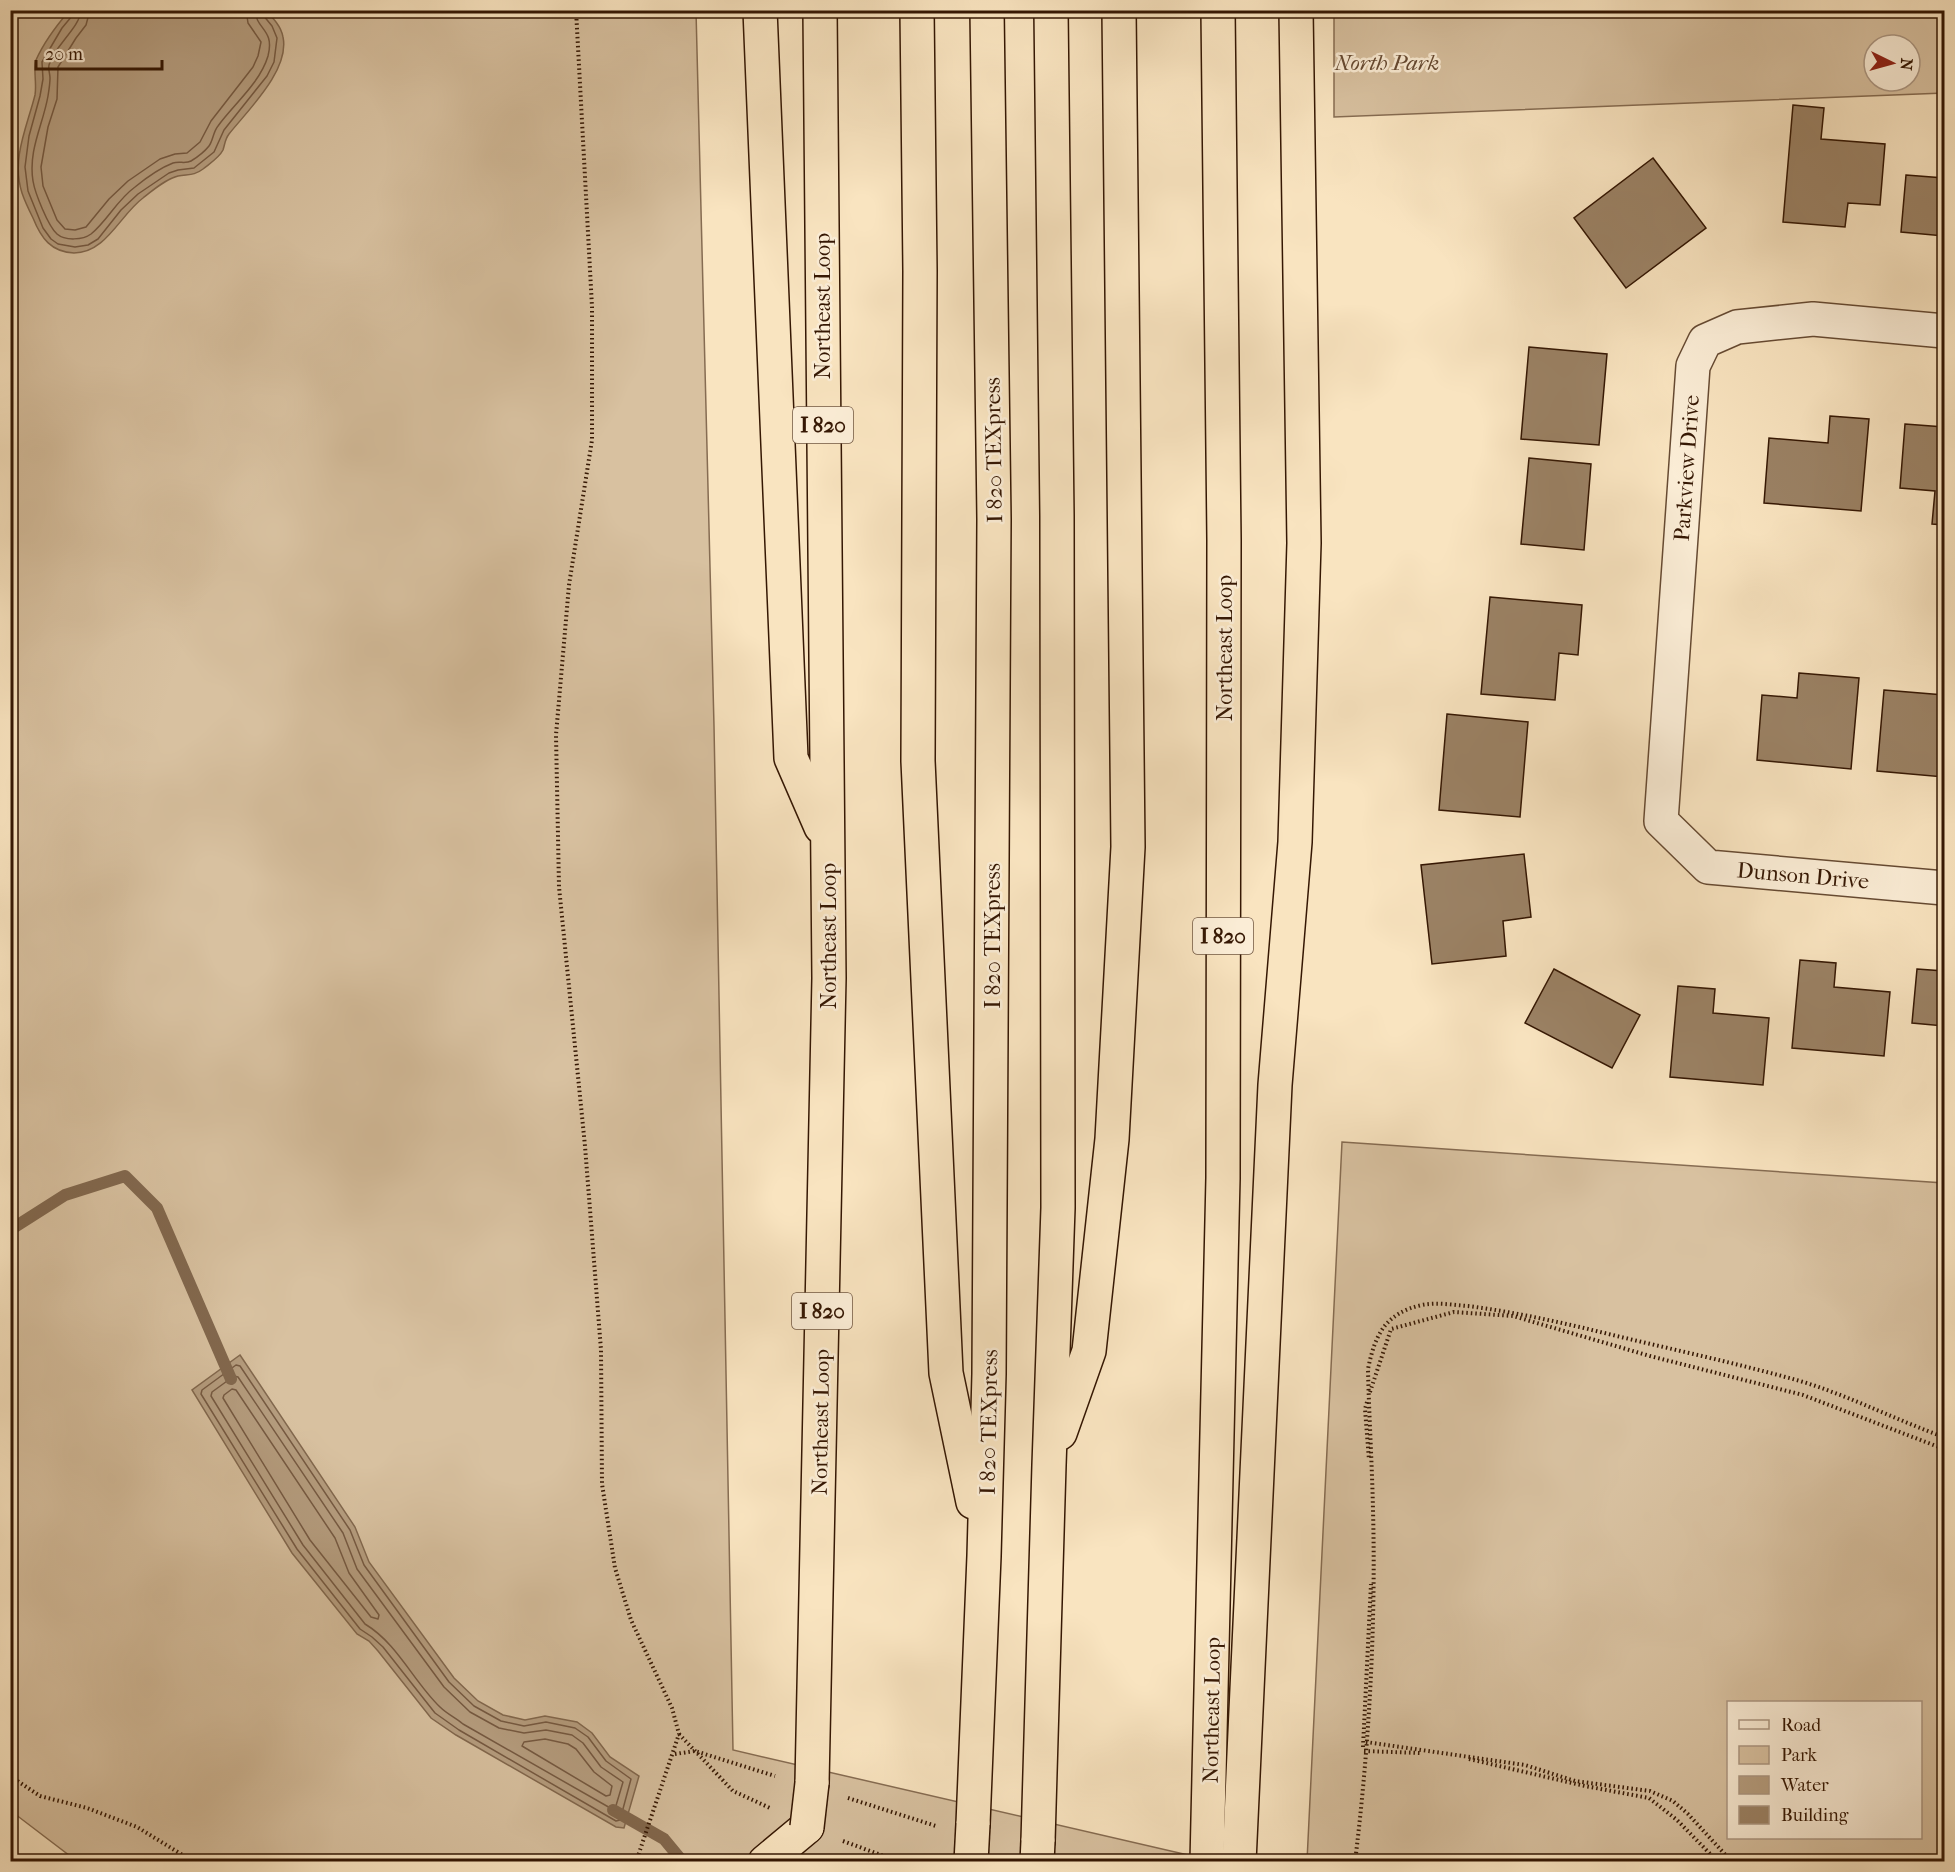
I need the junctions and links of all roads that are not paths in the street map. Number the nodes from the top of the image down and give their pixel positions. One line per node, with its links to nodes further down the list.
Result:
1 (760, 10): 11 (highway)
2 (820, 10): 11 (highway, Northeast Loop / I 820)
3 (917, 10): 14 (highway)
4 (987, 10): 14 (highway, I 820 TEXpress)
5 (1051, 10): 13 (highway)
6 (1119, 10): 13 (highway)
7 (1218, 10): 20 (highway, Northeast Loop / I 820)
8 (1296, 10): 21 (highway)
9 (1944, 331): 10 (street, Parkview Drive)
10 (1674, 834): 12 (street, Dunson Drive)
11 (826, 839): 15 (highway, Northeast Loop / I 820, bridge)
12 (1944, 888)
13 (1049, 1465): 16 (highway)
14 (984, 1556): 19 (highway, I 820 TEXpress, bridge)
15 (807, 1827): 17 (highway); 18 (highway, Northeast Loop / I 820)
16 (1038, 1851)
17 (765, 1862)
18 (805, 1862)
19 (971, 1862)
20 (1207, 1862)
21 (1239, 1862)

